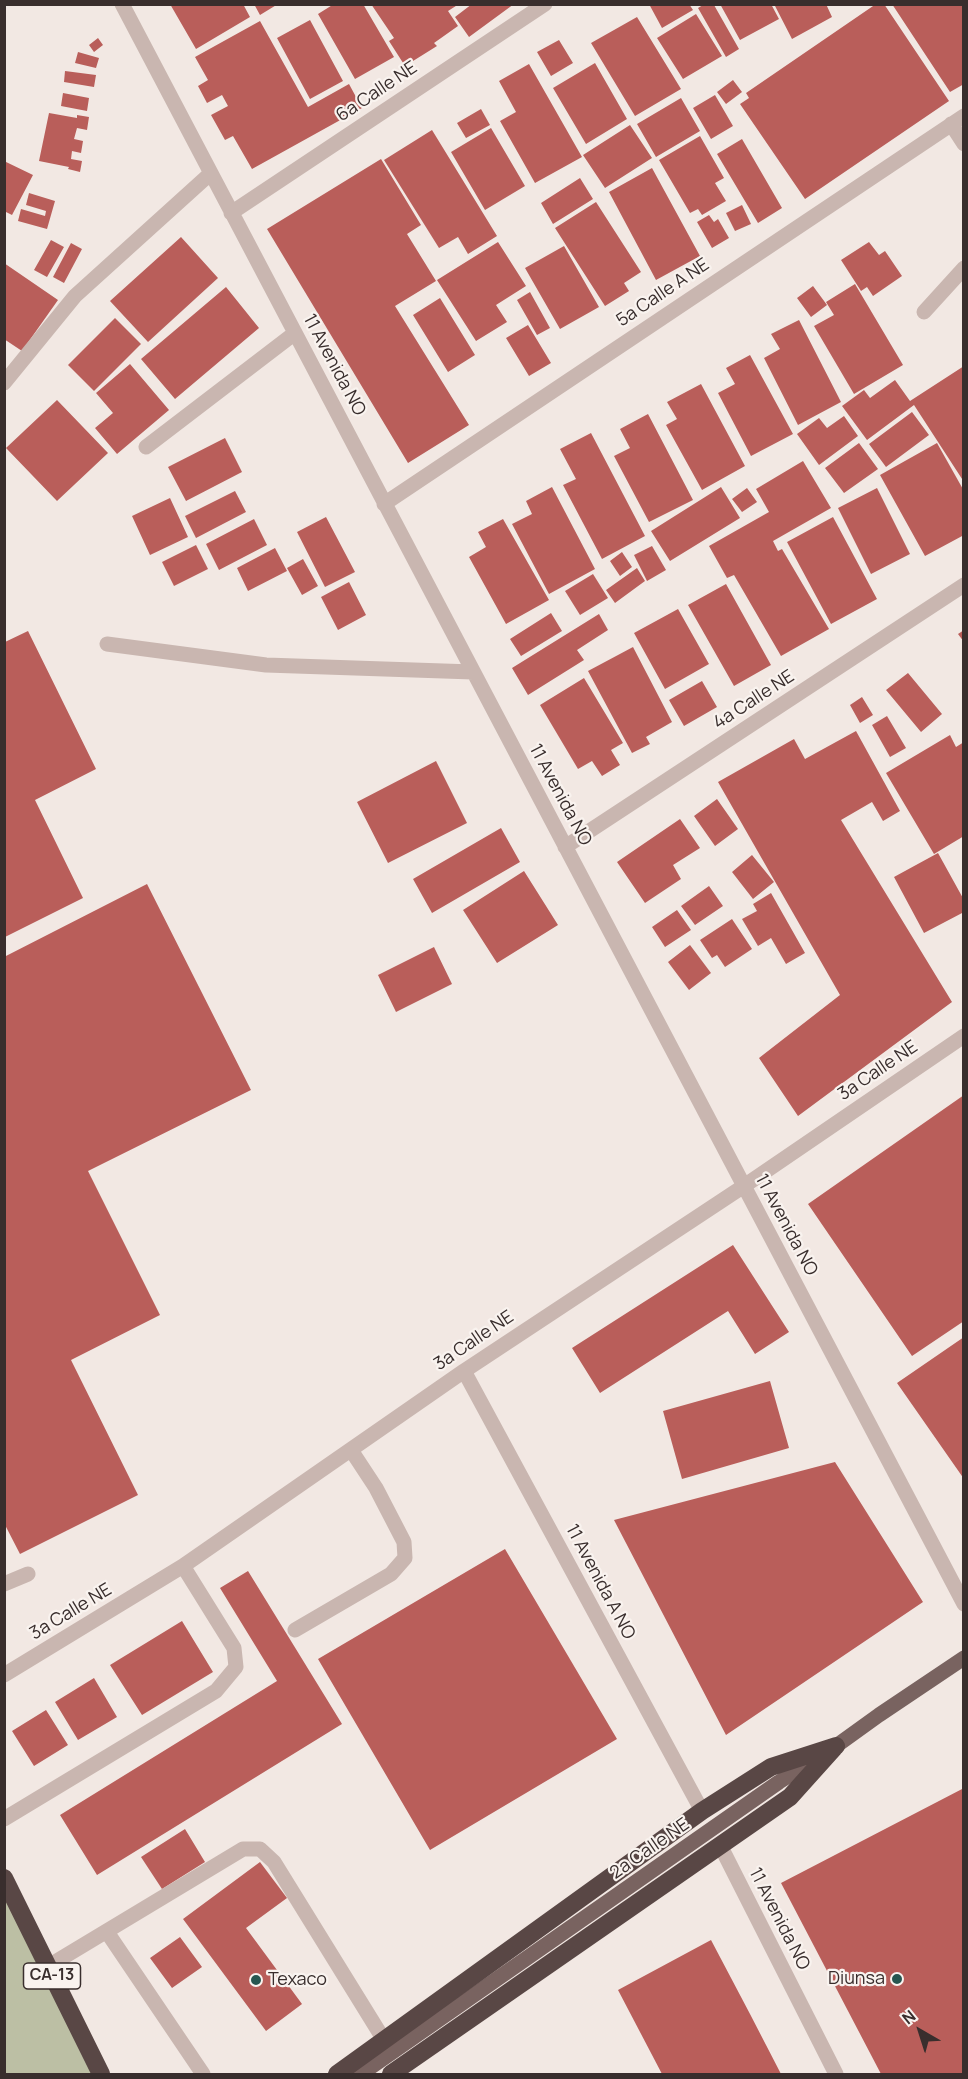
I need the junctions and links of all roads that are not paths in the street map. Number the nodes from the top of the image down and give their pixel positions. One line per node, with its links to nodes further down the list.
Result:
1 (122, 4): 5 (street, 11 Avenida NO)
2 (545, 4): 6 (street, 6a Calle NE)
3 (957, 120): 4 (street); 12 (street, 5a Calle A NE)
4 (963, 144)
5 (211, 173): 6 (street, 11 Avenida NO); 10 (street)
6 (231, 213): 9 (street, 11 Avenida NO)
7 (963, 268): 8 (street)
8 (924, 312)
9 (295, 333): 11 (street); 12 (street, 11 Avenida NO)
10 (4, 383)
11 (146, 447)
12 (384, 504): 15 (street, 11 Avenida NO)
13 (963, 585): 16 (street, 4a Calle NE)
14 (107, 644): 15 (street)
15 (473, 672): 16 (street, 11 Avenida NO)
16 (565, 847): 18 (street, 11 Avenida NO)
17 (963, 1036): 18 (street, 3a Calle NE)
18 (744, 1186): 19 (street, 3a Calle NE); 24 (street, 11 Avenida NO)
19 (464, 1371): 20 (street, 3a Calle NE); 29 (street, 11 Avenida A NO)
20 (351, 1450): 21 (street, 3a Calle NE); 25 (street)
21 (183, 1566): 27 (street, 3a Calle NE); 30 (street)
22 (28, 1574): 23 (street)
23 (4, 1584)
24 (963, 1604)
25 (295, 1630)
26 (963, 1658): 28 (main road, 2a Calle NE)
27 (4, 1675)
28 (836, 1746): 29 (highway); 31 (highway); 41 (main road, 2a Calle NE)
29 (702, 1811): 35 (highway)
30 (4, 1819)
31 (720, 1845): 42 (highway); 43 (street, 11 Avenida NO)
32 (4, 1878): 34 (highway, CA-13)
33 (107, 1932): 34 (street); 35 (street); 39 (street)
34 (47, 1967): 36 (highway, CA-13)
35 (384, 2040): 40 (highway)
36 (87, 2046): 37 (highway, CA-13); 38 (highway)
37 (101, 2074)
38 (110, 2074)
39 (203, 2074)
40 (337, 2074)
41 (361, 2074)
42 (391, 2074)
43 (836, 2074)

